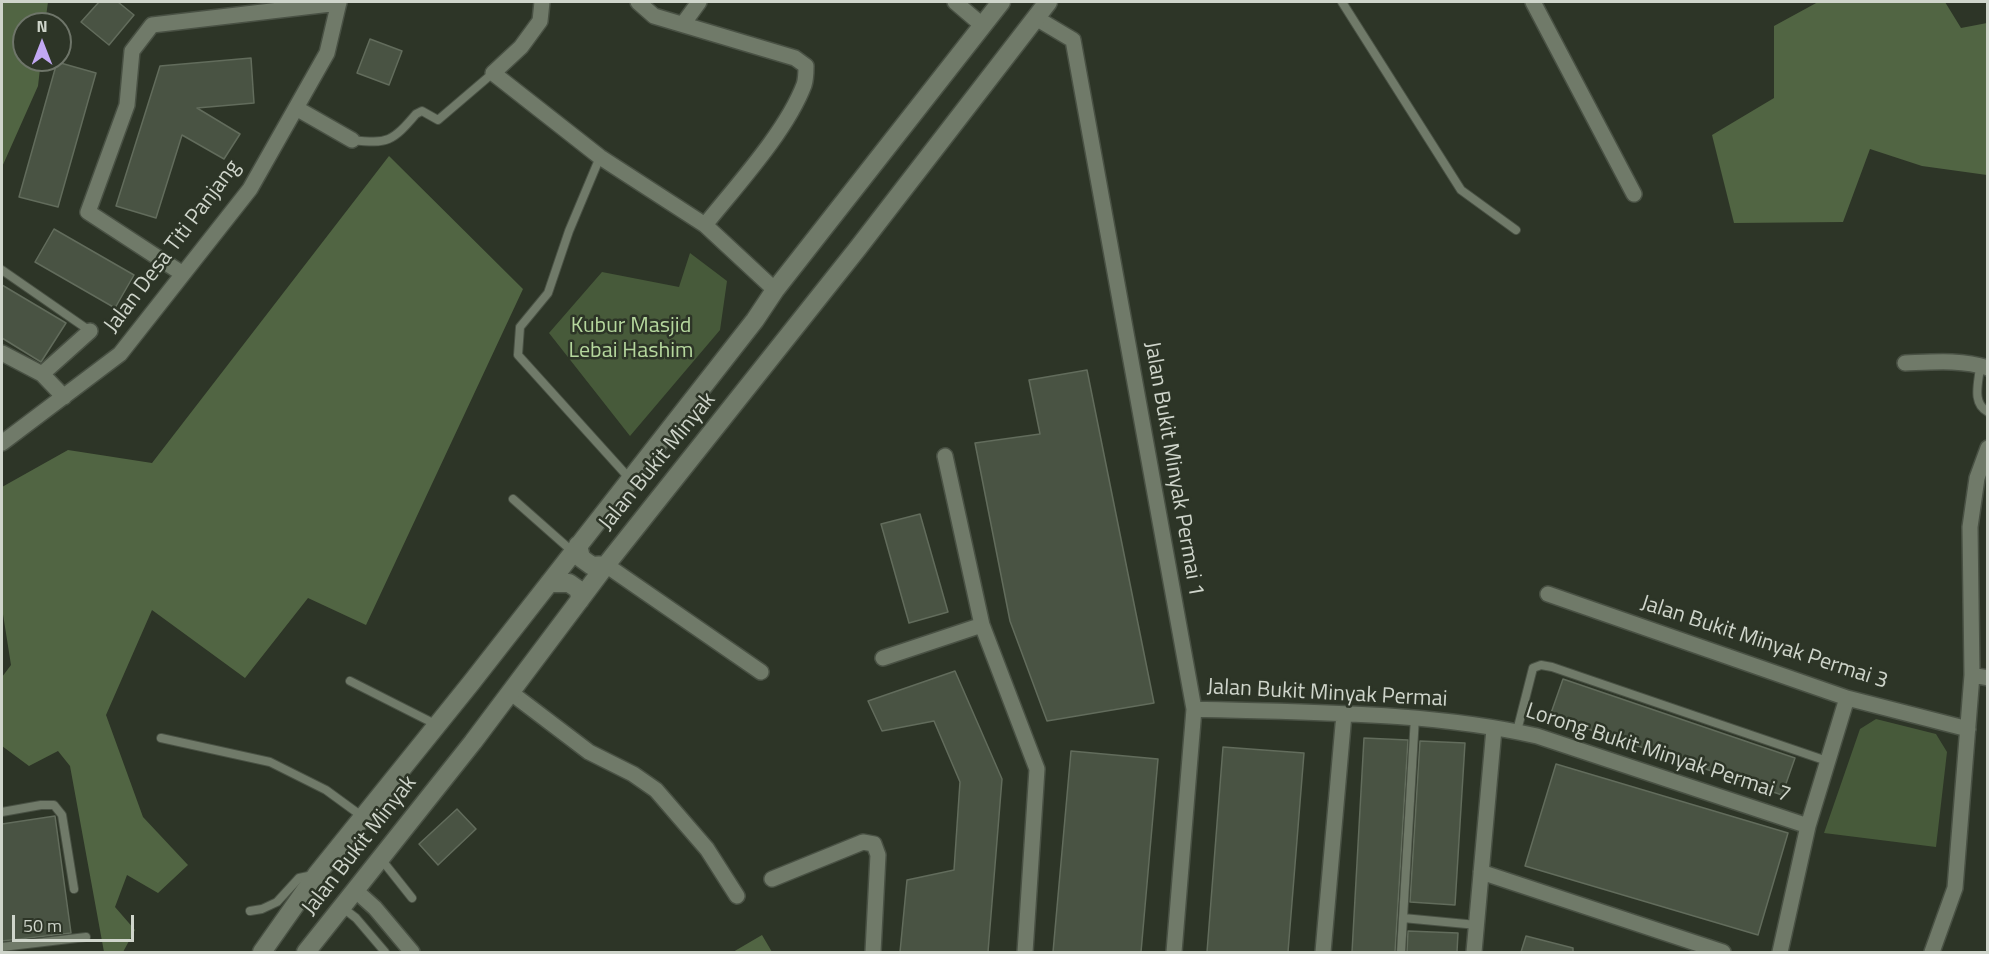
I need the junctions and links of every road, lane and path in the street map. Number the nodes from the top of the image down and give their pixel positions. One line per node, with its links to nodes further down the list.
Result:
1 (339, 2): 14 (street, Jalan Desa Titi Panjang); 21 (street)
2 (542, 2): 13 (street)
3 (638, 2): 11 (street)
4 (699, 2): 11 (street)
5 (955, 2): 12 (street)
6 (1001, 2): 12 (main road, Jalan Bukit Minyak)
7 (1048, 2): 10 (main road, Jalan Bukit Minyak)
8 (1342, 2): 19 (lane)
9 (1533, 2): 17 (street)
10 (1036, 18): 36 (main road, Jalan Bukit Minyak); 48 (street, Jalan Bukit Minyak Permai 1)
11 (683, 24): 18 (street)
12 (982, 26): 22 (main road, Jalan Bukit Minyak)
13 (493, 73): 15 (lane); 16 (street)
14 (296, 108): 15 (street); 21 (street, Jalan Desa Titi Panjang)
15 (352, 140)
16 (600, 157): 18 (street); 33 (lane)
17 (1634, 194)
18 (705, 225): 22 (street)
19 (1516, 230)
20 (2, 270): 23 (lane)
21 (183, 274): 28 (street, Jalan Desa Titi Panjang)
22 (776, 290): 33 (main road, Jalan Bukit Minyak)
23 (90, 331): 27 (street)
24 (2, 352): 27 (street)
25 (1905, 363): 26 (street)
26 (1984, 367): 29 (lane)
27 (42, 374): 28 (street)
28 (64, 397): 30 (street, Jalan Desa Titi Panjang)
29 (1988, 412)
30 (2, 443)
31 (1988, 448): 43 (street)
32 (945, 456): 40 (street)
33 (630, 479): 35 (main road, Jalan Bukit Minyak)
34 (513, 498): 35 (lane)
35 (576, 548): 36 (main road); 37 (main road, Jalan Bukit Minyak)
36 (606, 565): 39 (main road, Jalan Bukit Minyak); 42 (street)
37 (549, 583): 39 (main road); 51 (main road, Jalan Bukit Minyak)
38 (1548, 594): 47 (street, Jalan Bukit Minyak Permai 3)
39 (580, 600): 46 (main road, Jalan Bukit Minyak)
40 (982, 625): 41 (street); 79 (street)
41 (883, 658)
42 (761, 672)
43 (1972, 675): 44 (street); 53 (street)
44 (1988, 678)
45 (350, 681): 51 (lane)
46 (510, 692): 60 (main road, Jalan Bukit Minyak); 66 (street)
47 (1847, 698): 53 (street, Jalan Bukit Minyak Permai 3); 56 (street)
48 (1194, 709): 49 (street, Jalan Bukit Minyak Permai); 80 (street, Jalan Bukit Minyak Permai 1)
49 (1344, 714): 50 (street, Jalan Bukit Minyak Permai); 81 (street)
50 (1415, 717): 52 (street, Jalan Bukit Minyak Permai); 70 (lane)
51 (437, 725): 58 (main road, Jalan Bukit Minyak)
52 (1494, 729): 54 (street, Lorong Bukit Minyak Permai 7); 61 (street)
53 (1968, 729): 86 (street)
54 (1517, 731): 56 (lane); 59 (street, Lorong Bukit Minyak Permai 7)
55 (161, 738): 58 (lane)
56 (1827, 761): 59 (street)
57 (2, 812): 64 (lane)
58 (363, 817): 62 (main road, Jalan Bukit Minyak)
59 (1808, 826): 85 (street)
60 (380, 858): 65 (main road, Jalan Bukit Minyak); 67 (lane)
61 (1481, 872): 71 (street); 84 (street)
62 (317, 874): 69 (lane); 74 (main road, Jalan Bukit Minyak)
63 (772, 879): 78 (street)
64 (74, 889)
65 (355, 890): 68 (main road, Jalan Bukit Minyak); 77 (street)
66 (737, 896)
67 (412, 897)
68 (342, 907): 75 (main road, Jalan Bukit Minyak); 76 (lane)
69 (250, 911)
70 (1403, 918): 71 (lane); 82 (lane)
71 (1476, 925): 83 (street)
72 (86, 938): 73 (lane)
73 (2, 947)
74 (262, 952)
75 (306, 952)
76 (385, 952)
77 (412, 952)
78 (873, 952)
79 (1025, 952)
80 (1174, 952)
81 (1323, 952)
82 (1401, 952)
83 (1474, 952)
84 (1723, 952)
85 (1780, 952)
86 (1932, 952)

